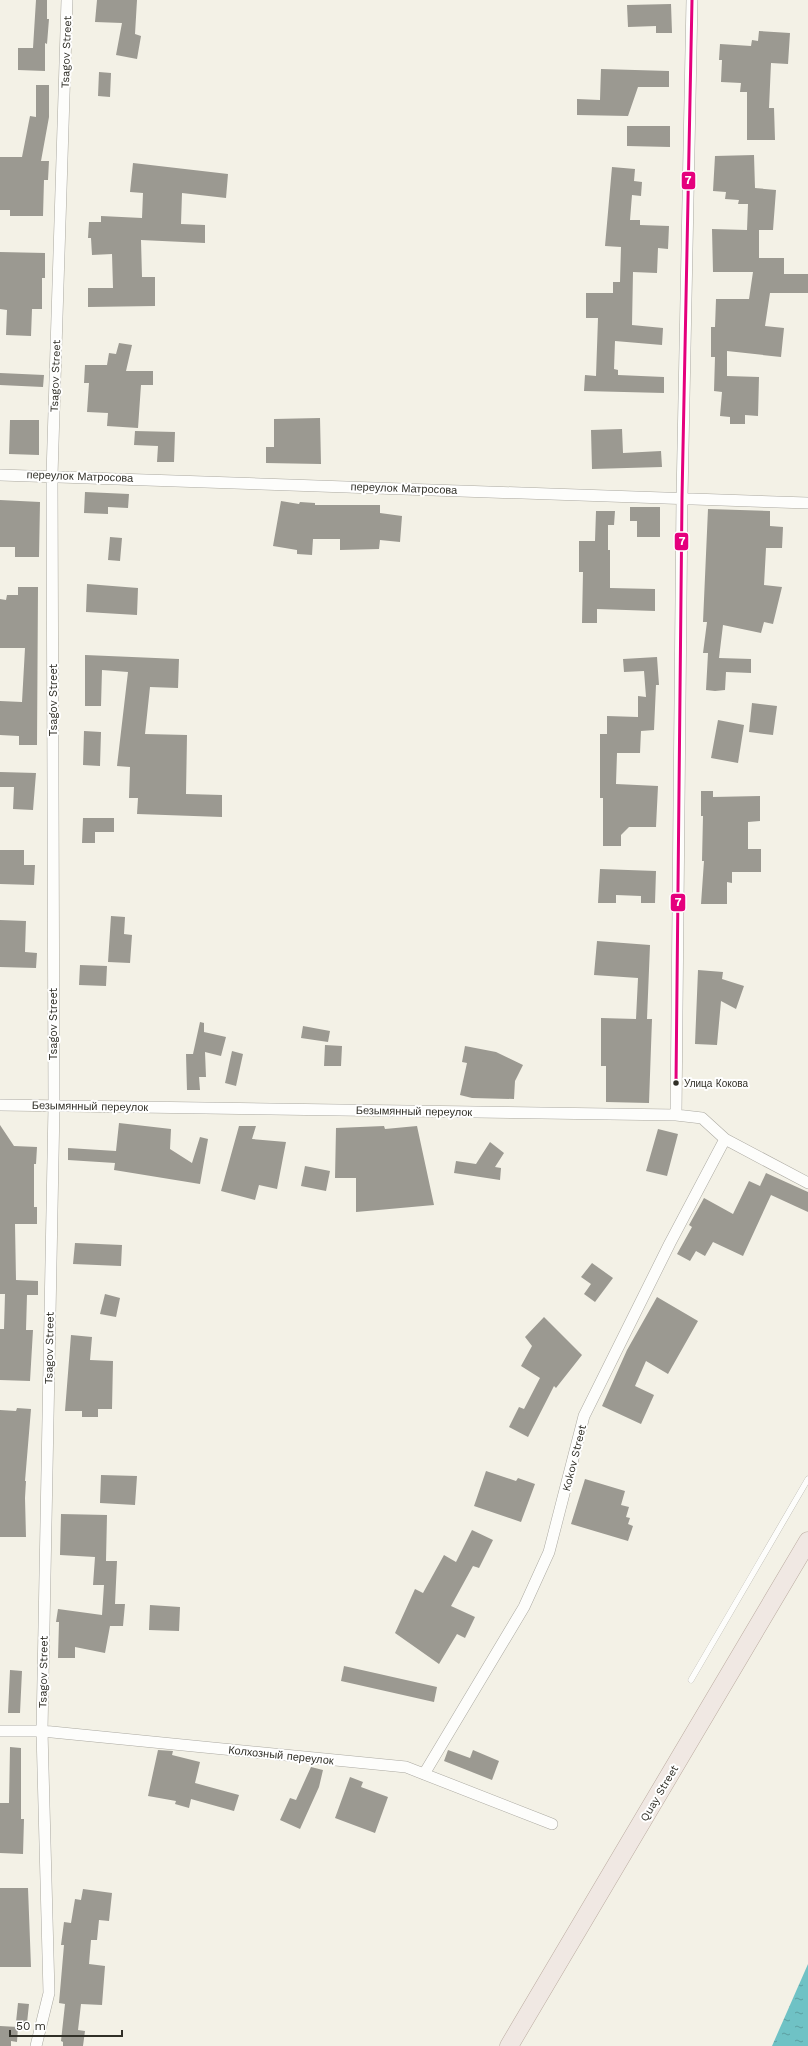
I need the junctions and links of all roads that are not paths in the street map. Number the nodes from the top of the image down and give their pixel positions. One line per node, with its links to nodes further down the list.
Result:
1 (67, 0): 4 (street, Tsagov Street)
2 (692, 0): 5 (street)
3 (0, 474): 4 (street, переулок Матросова)
4 (52, 475): 5 (street, переулок Матросова); 8 (street, Tsagov Street)
5 (682, 498): 6 (street, переулок Матросова); 9 (street)
6 (808, 503)
7 (0, 1105): 8 (street, Безымянный переулок)
8 (54, 1106): 9 (street, Безымянный переулок); 16 (street, Tsagov Street)
9 (676, 1114): 10 (street, Безымянный переулок)
10 (725, 1139): 11 (street, Безымянный переулок); 17 (street, Kokov Street)
11 (808, 1183)
12 (808, 1479): 14 (lane)
13 (808, 1541): 20 (main road, Quay Street)
14 (691, 1680)
15 (0, 1731): 16 (street, Колхозный переулок)
16 (42, 1731): 17 (street, Колхозный переулок); 19 (street, Tsagov Street)
17 (424, 1774): 18 (street, Колхозный переулок)
18 (552, 1824)
19 (36, 2046)
20 (509, 2046)

